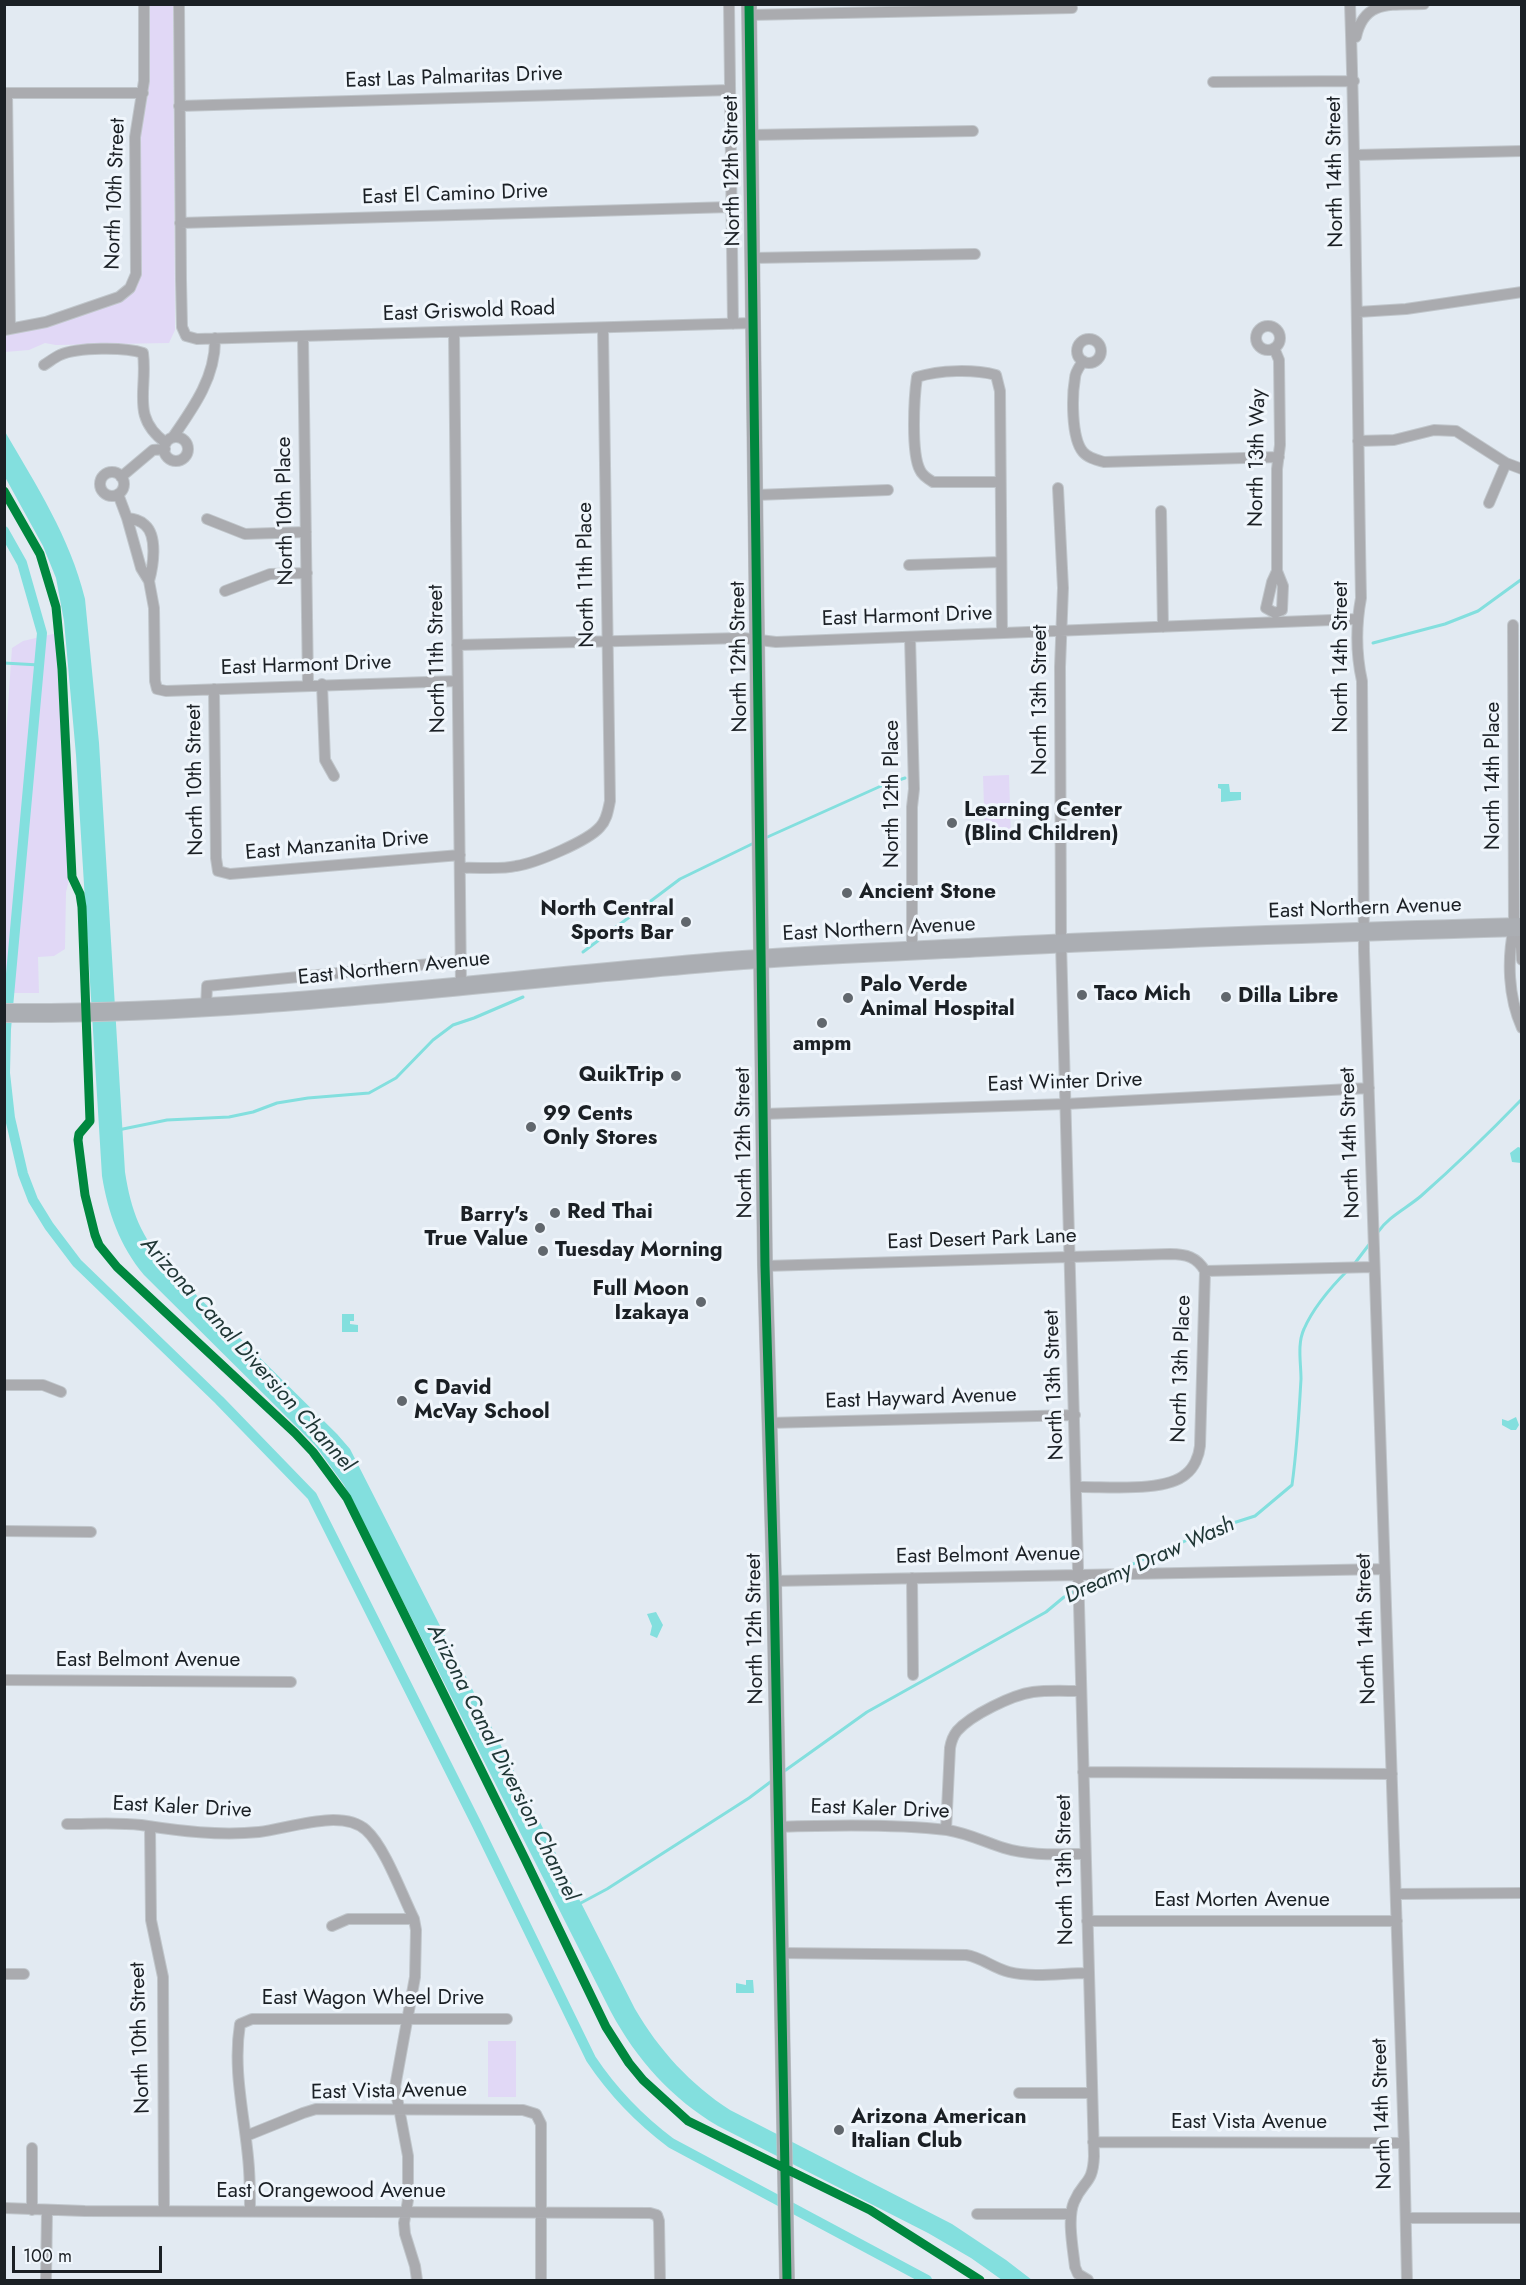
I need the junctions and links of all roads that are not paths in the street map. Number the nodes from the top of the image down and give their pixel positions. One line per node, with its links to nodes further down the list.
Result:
1 (144, 4): 13 (street, North 10th Street)
2 (179, 4): 14 (street)
3 (729, 4): 11 (street, North 12th Street)
4 (1350, 4): 8 (street, North 14th Street)
5 (1424, 4): 8 (street)
6 (1072, 8): 7 (street)
7 (749, 10): 16 (street, North 12th Street)
8 (1352, 56): 9 (street, North 14th Street)
9 (1354, 81): 10 (street); 18 (street, North 14th Street)
10 (1214, 82)
11 (730, 90): 14 (street, East Las Palmaritas Drive); 19 (street, North 12th Street)
12 (6, 93): 13 (street); 28 (street)
13 (143, 93): 28 (street, North 10th Street)
14 (179, 106): 20 (street)
15 (973, 131): 16 (street)
16 (750, 135): 22 (street, North 12th Street)
17 (1521, 151): 18 (street)
18 (1356, 155): 24 (street, North 14th Street)
19 (731, 207): 20 (street, East El Camino Drive); 26 (street, North 12th Street)
20 (180, 223): 31 (street, East Griswold Road)
21 (975, 254): 22 (street)
22 (752, 258): 25 (street, North 12th Street)
23 (1521, 292): 24 (street)
24 (1358, 312): 35 (street, North 14th Street)
25 (753, 323): 26 (street, East Griswold Road); 45 (street, North 12th Street)
26 (733, 324): 27 (street, East Griswold Road)
27 (603, 328): 29 (street, East Griswold Road); 64 (street, North 11th Place)
28 (7, 329)
29 (453, 332): 30 (street, East Griswold Road); 65 (street, North 11th Street)
30 (303, 336): 31 (street, East Griswold Road); 50 (street, North 10th Place)
31 (215, 338): 36 (street)
32 (1274, 348): 37 (street, North 13th Way)
33 (1083, 361): 37 (street)
34 (44, 365): 36 (street)
35 (1358, 441): 38 (street); 57 (street, North 14th Street)
36 (168, 443): 40 (street, North 10th Street)
37 (1279, 457): 56 (street, North 13th Way)
38 (1506, 463): 39 (street); 46 (street)
39 (1521, 469)
40 (121, 477): 44 (street); 44 (street, North 10th Street)
41 (1000, 482): 41 (street); 51 (street)
42 (1059, 488): 60 (street, North 13th Street)
43 (888, 490): 45 (street)
44 (118, 494): 48 (street, North 10th Street)
45 (756, 495): 63 (street, North 12th Street)
46 (1489, 503)
47 (1161, 511): 59 (street)
48 (127, 518): 54 (street, North 10th Street); 54 (street, North 10th Street)
49 (207, 519): 50 (street)
50 (306, 532): 53 (street, North 10th Place)
51 (1000, 562): 52 (street); 61 (street)
52 (909, 565)
53 (307, 573): 55 (street); 68 (street, North 10th Place)
54 (148, 581): 69 (street, North 10th Street)
55 (225, 591)
56 (1275, 618): 57 (street, East Harmont Drive); 59 (street, East Harmont Drive)
57 (1357, 619): 76 (street, North 14th Street)
58 (1513, 625): 75 (street, North 14th Place)
59 (1163, 627): 60 (street, East Harmont Drive)
60 (1061, 631): 61 (street, East Harmont Drive); 77 (street, North 13th Street)
61 (1002, 633): 62 (street, East Harmont Drive)
62 (910, 637): 63 (street, East Harmont Drive); 78 (street, North 12th Place)
63 (758, 640): 64 (street, East Harmont Drive); 79 (street, North 12th Street)
64 (607, 641): 65 (street, East Harmont Drive); 73 (street, North 11th Place)
65 (457, 645): 66 (street, North 11th Street)
66 (457, 681): 67 (street, East Harmont Drive); 72 (street, North 11th Street)
67 (322, 684): 68 (street, East Harmont Drive); 71 (street)
68 (308, 685): 70 (street, East Harmont Drive)
69 (157, 689): 70 (street, East Harmont Drive)
70 (214, 689): 74 (street, North 10th Street)
71 (334, 776)
72 (460, 855): 73 (street, North 11th Street); 74 (street, East Manzanita Drive)
73 (460, 868): 81 (street, North 11th Street)
74 (218, 871)
75 (1518, 927): 76 (main road, East Northern Avenue); 80 (street, North 14th Place); 85 (street, North 14th Place)
76 (1364, 930): 77 (main road, East Northern Avenue); 86 (street, North 14th Street)
77 (1061, 943): 78 (main road, East Northern Avenue); 87 (street, North 13th Street)
78 (912, 951): 79 (main road, East Northern Avenue)
79 (761, 959): 82 (main road, East Northern Avenue); 88 (street, North 12th Street)
80 (1521, 960)
81 (460, 961): 82 (street, North 11th Street); 83 (street, East Northern Avenue)
82 (461, 986): 83 (main road, East Northern Avenue)
83 (206, 1008): 84 (main road, East Northern Avenue)
84 (12, 1014)
85 (1521, 1028)
86 (1369, 1088): 87 (street, East Winter Drive); 92 (street, North 14th Street)
87 (1065, 1104): 88 (street, East Winter Drive); 89 (street, North 13th Street)
88 (763, 1114): 90 (street, North 12th Street)
89 (1071, 1256): 90 (street, East Desert Park Lane); 91 (street, East Desert Park Lane); 95 (street, North 13th Street)
90 (765, 1266): 96 (street, North 12th Street)
91 (1202, 1266): 92 (street, East Desert Park Lane); 97 (street, North 13th Place)
92 (1374, 1267): 100 (street, North 14th Street)
93 (4, 1385): 94 (street)
94 (61, 1392)
95 (1075, 1415): 96 (street, East Hayward Avenue); 97 (street, North 13th Street)
96 (768, 1423): 103 (street, North 12th Street)
97 (1077, 1487): 101 (street, North 13th Street)
98 (4, 1531): 99 (street)
99 (91, 1532)
100 (1384, 1569): 101 (street, East Belmont Avenue); 109 (street, North 14th Street)
101 (1078, 1574): 102 (street, East Belmont Avenue); 107 (street, North 13th Street)
102 (912, 1578): 103 (street, East Belmont Avenue); 104 (street)
103 (774, 1581): 112 (street, North 12th Street)
104 (913, 1676)
105 (4, 1680): 106 (street, East Belmont Avenue)
106 (291, 1682)
107 (1080, 1691): 108 (street, North 13th Street); 113 (street)
108 (1083, 1772): 109 (street); 114 (street, North 13th Street)
109 (1392, 1774): 115 (street, North 14th Street)
110 (67, 1824): 111 (street, East Kaler Drive)
111 (150, 1827): 117 (street, East Kaler Drive); 137 (street, North 10th Street)
112 (778, 1827): 113 (street, East Kaler Drive); 121 (street, North 12th Street)
113 (946, 1830): 114 (street, East Kaler Drive)
114 (1085, 1854): 118 (street, North 13th Street)
115 (1396, 1893): 116 (street); 119 (street, North 14th Street)
116 (1521, 1893)
117 (414, 1918): 120 (street); 125 (street)
118 (1087, 1921): 119 (street, East Morten Avenue); 122 (street, North 13th Street)
119 (1397, 1921): 132 (street, North 14th Street)
120 (332, 1926)
121 (780, 1953): 122 (street); 149 (street, North 12th Street)
122 (1088, 1973): 128 (street, North 13th Street)
123 (4, 1974): 124 (street)
124 (24, 1974)
125 (409, 2019): 126 (street, East Wagon Wheel Drive); 129 (street); 130 (street, East Wagon Wheel Drive)
126 (507, 2019)
127 (1019, 2093): 128 (street)
128 (1091, 2093): 131 (street, North 13th Street)
129 (398, 2110): 130 (street, East Vista Avenue); 139 (street); 140 (street, East Vista Avenue)
130 (246, 2136): 138 (street)
131 (1093, 2142): 132 (street, East Vista Avenue); 142 (street, North 13th Street)
132 (1404, 2143): 143 (street, North 14th Street)
133 (32, 2148): 135 (street)
134 (4, 2208): 135 (street, East Orangewood Avenue)
135 (32, 2210): 136 (street, East Orangewood Avenue)
136 (47, 2210): 137 (street, East Orangewood Avenue); 145 (street)
137 (164, 2211): 138 (street, East Orangewood Avenue)
138 (250, 2211): 139 (street, East Orangewood Avenue)
139 (406, 2212): 140 (street, East Orangewood Avenue); 146 (street)
140 (540, 2213): 147 (street); 148 (street, East Orangewood Avenue)
141 (977, 2214): 142 (street)
142 (1071, 2214): 150 (street, North 13th Street)
143 (1406, 2218): 144 (street); 151 (street, North 14th Street)
144 (1521, 2218)
145 (46, 2280)
146 (417, 2280)
147 (541, 2280)
148 (660, 2280)
149 (787, 2280)
150 (1088, 2280)
151 (1407, 2280)

